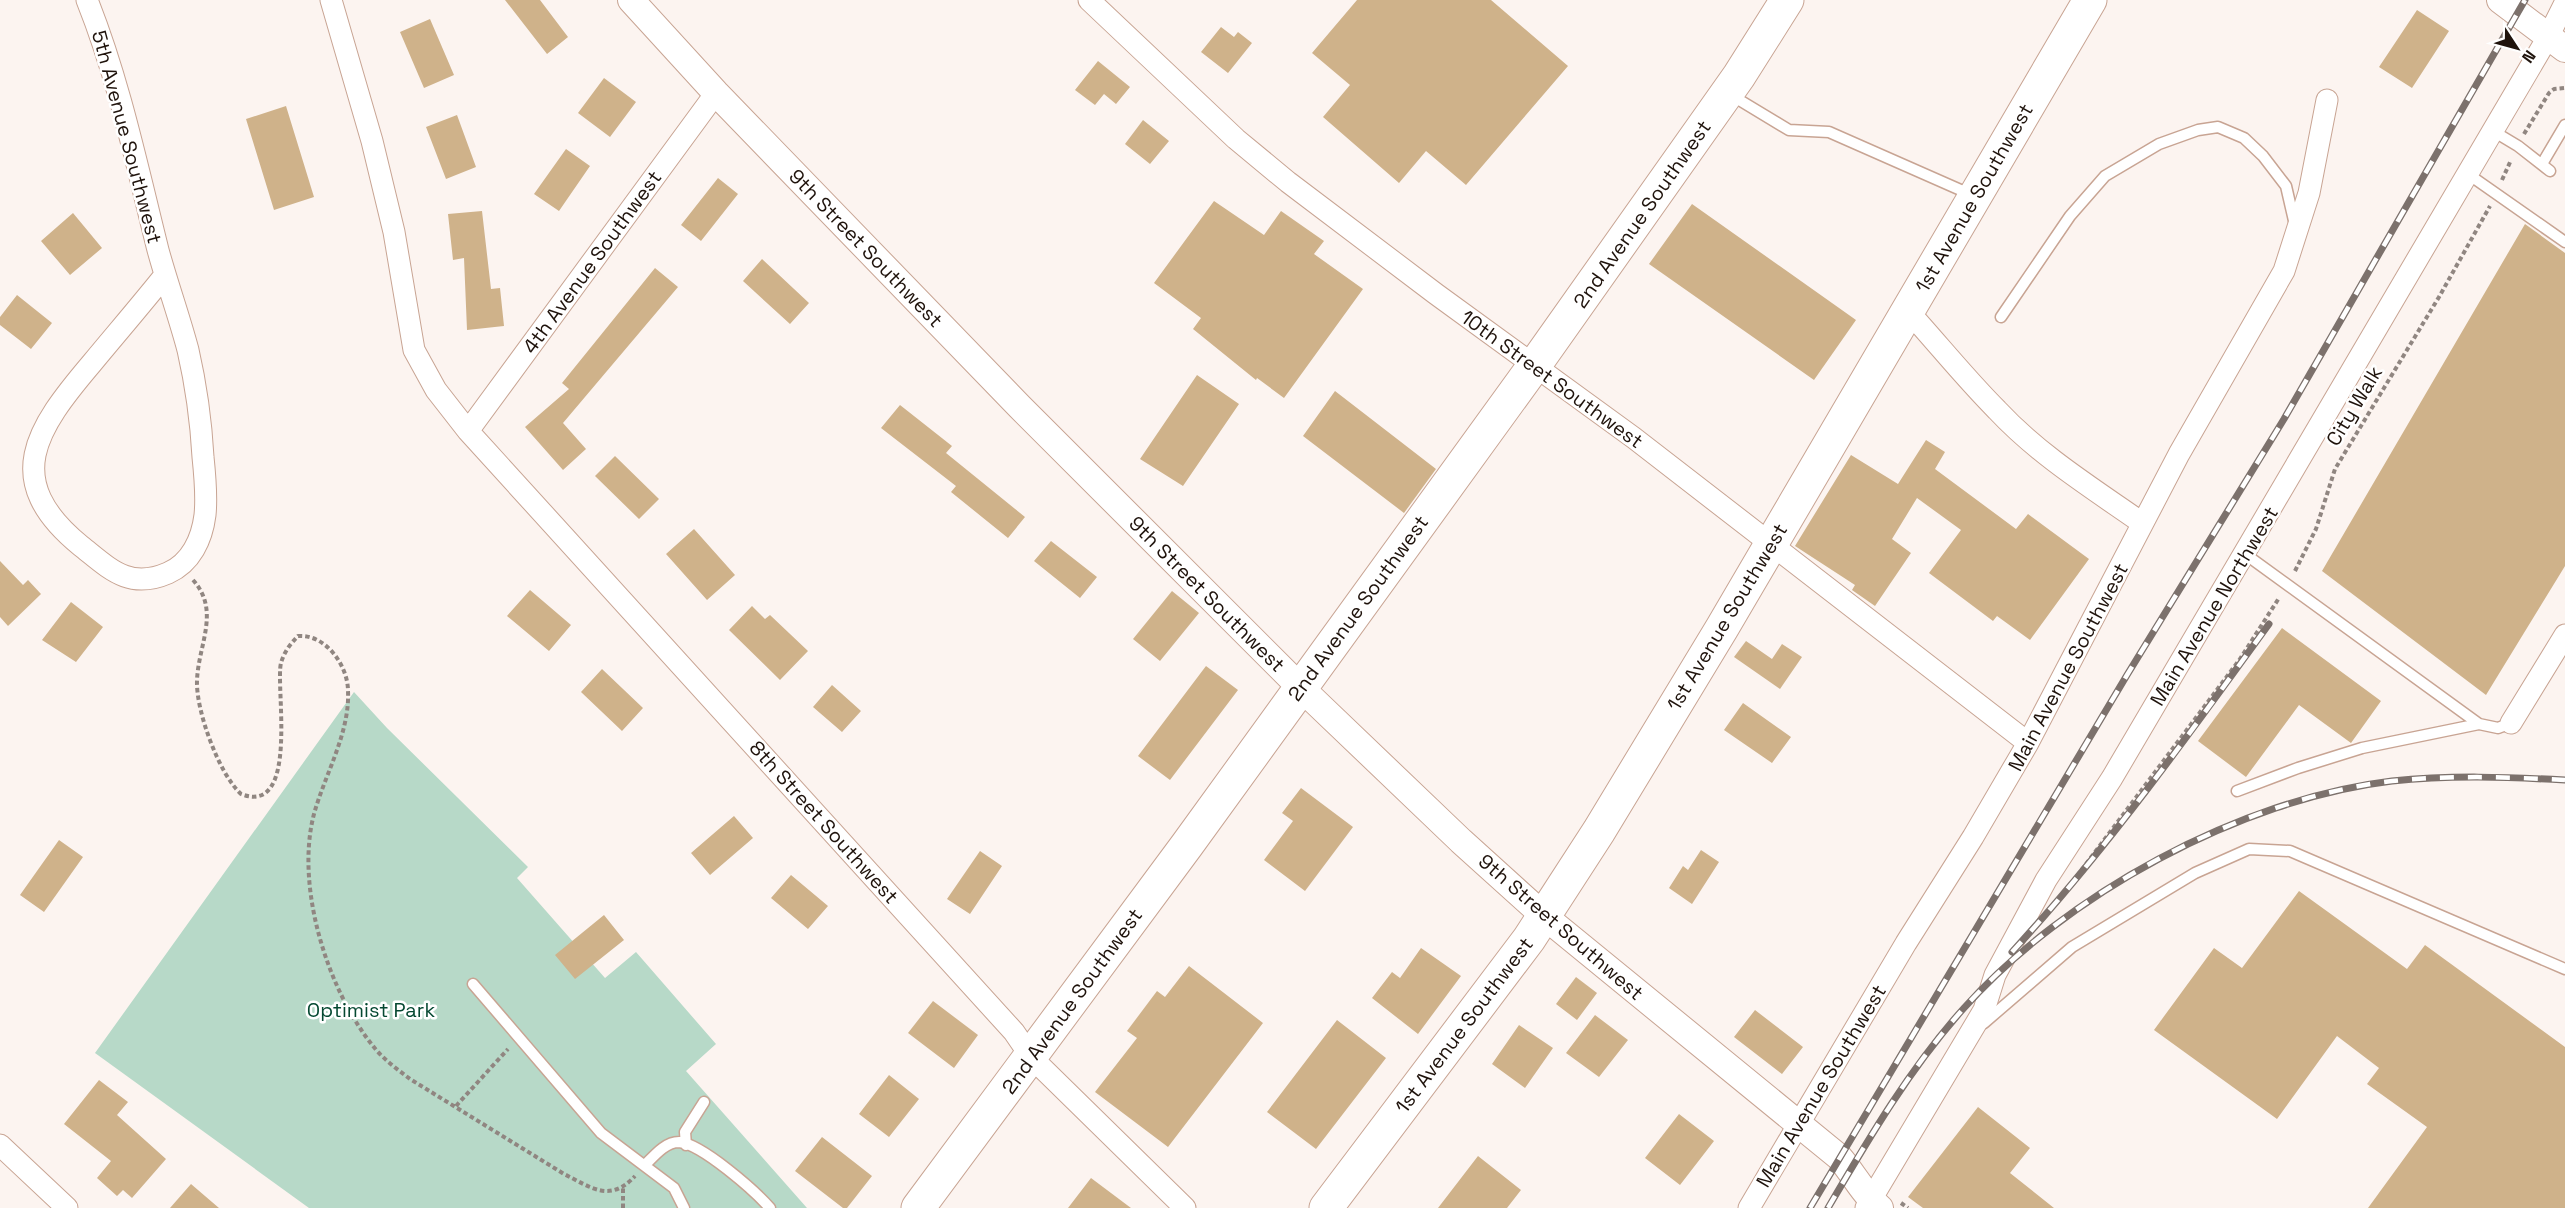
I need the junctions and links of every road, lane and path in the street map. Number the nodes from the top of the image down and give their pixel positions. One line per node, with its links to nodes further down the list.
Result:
1 (87, 0): 22 (street, 5th Avenue Southwest)
2 (331, 0): 26 (street, 8th Street Southwest)
3 (631, 0): 11 (street, 9th Street Southwest)
4 (1089, 0): 25 (street, 10th Street Southwest)
5 (1787, 0): 12 (main road, 2nd Avenue Southwest)
6 (2090, 0): 19 (main road, 1st Avenue Southwest)
7 (2500, 0): 9 (street)
8 (2565, 3): 9 (street, Main Avenue Northwest)
9 (2557, 43): 15 (street, Main Avenue Northwest)
10 (2565, 88): 16 (path, City Walk)
11 (716, 93): 26 (street, 4th Avenue Southwest); 33 (street, 9th Street Southwest)
12 (1727, 93): 19 (lane); 25 (main road, 2nd Avenue Southwest)
13 (2327, 100): 20 (street, Main Avenue Southwest)
14 (2565, 125): 16 (lane)
15 (2493, 131): 16 (lane); 17 (street, Main Avenue Northwest)
16 (2518, 146): 18 (path, City Walk)
17 (2468, 174): 18 (lane); 29 (street, Main Avenue Northwest)
18 (2497, 193): 21 (lane); 31 (path, City Walk)
19 (1975, 197): 23 (main road, 1st Avenue Southwest)
20 (2297, 231): 24 (lane); 27 (street, Main Avenue Southwest)
21 (2565, 242)
22 (165, 275): 30 (street, 5th Avenue Southwest); 30 (street)
23 (1908, 311): 27 (street); 28 (main road, 1st Avenue Southwest)
24 (2001, 317)
25 (1534, 366): 28 (street, 10th Street Southwest); 33 (main road, 2nd Avenue Southwest)
26 (468, 430): 44 (street, 8th Street Southwest)
27 (2142, 523): 36 (street, Main Avenue Southwest)
28 (1770, 545): 36 (street, 10th Street Southwest); 39 (main road, 1st Avenue Southwest)
29 (2245, 554): 31 (lane); 42 (street, Main Avenue Northwest)
30 (180, 567): 46 (path)
31 (2287, 585): 35 (lane); 38 (path, City Walk)
32 (2565, 635): 34 (street)
33 (1300, 687): 39 (street, 9th Street Southwest); 44 (main road, 2nd Avenue Southwest)
34 (2511, 723): 35 (lane)
35 (2479, 724): 37 (lane)
36 (2028, 743): 47 (street, Main Avenue Southwest)
37 (2237, 791)
38 (2073, 880)
39 (1544, 916): 47 (street, 9th Street Southwest); 59 (main road, 1st Avenue Southwest)
40 (2565, 969): 42 (lane)
41 (473, 984): 43 (lane)
42 (1969, 1036): 52 (street, Main Avenue Northwest)
43 (519, 1038): 46 (path); 50 (lane)
44 (1031, 1057): 57 (main road, 2nd Avenue Southwest); 58 (street, 8th Street Southwest)
45 (704, 1102): 49 (lane)
46 (456, 1106): 51 (path)
47 (1799, 1122): 52 (street, 9th Street Southwest); 60 (street, Main Avenue Southwest)
48 (0, 1145): 53 (street)
49 (686, 1145): 50 (lane); 56 (lane)
50 (645, 1165): 51 (path); 55 (lane)
51 (623, 1188): 54 (path)
52 (1872, 1205)
53 (67, 1208)
54 (623, 1208)
55 (684, 1208)
56 (770, 1208)
57 (918, 1208)
58 (1185, 1208)
59 (1326, 1208)
60 (1749, 1208)

